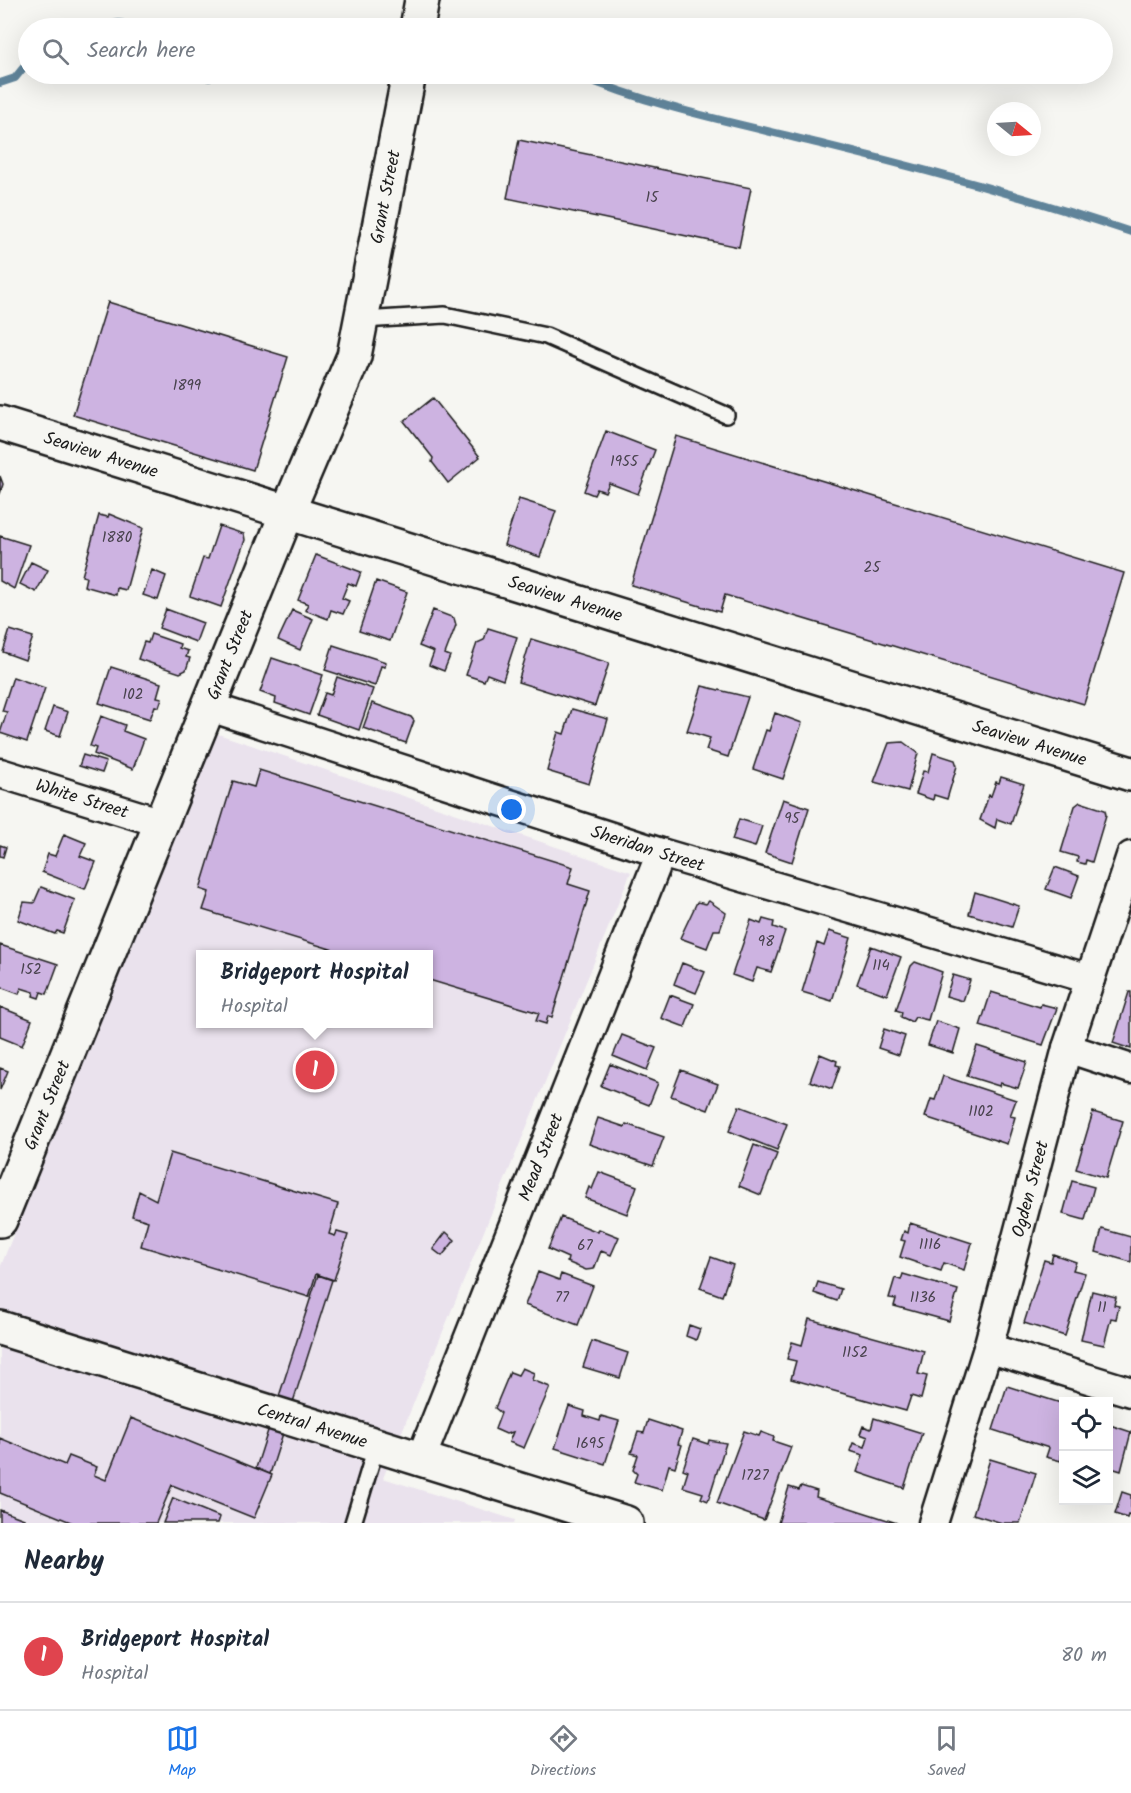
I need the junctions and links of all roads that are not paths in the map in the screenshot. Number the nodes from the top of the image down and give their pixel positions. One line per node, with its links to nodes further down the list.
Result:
1 (422, 0): 2 (main road)
2 (419, 18)
3 (408, 84): 4 (main road, Grant Street)
4 (363, 320): 5 (lane); 7 (main road, Grant Street)
5 (726, 415)
6 (0, 423): 7 (main road, Seaview Avenue)
7 (287, 513): 8 (main road, Grant Street); 10 (main road, Seaview Avenue)
8 (210, 707): 11 (main road, Grant Street); 12 (street, Sheridan Street)
9 (0, 773): 11 (street, White Street)
10 (1131, 774)
11 (162, 823): 17 (main road, Grant Street)
12 (661, 853): 14 (street, Sheridan Street); 22 (street, Mead Street)
13 (1131, 856): 14 (street, Ogden Street)
14 (1090, 979): 15 (street, Ogden Street)
15 (1067, 1048): 16 (street); 19 (street, Ogden Street)
16 (1131, 1069)
17 (0, 1220)
18 (0, 1328): 21 (main road, Central Avenue)
19 (988, 1348): 20 (street); 25 (street, Ogden Street)
20 (1131, 1392)
21 (376, 1447): 22 (main road, Central Avenue); 23 (lane)
22 (420, 1461): 24 (main road, Central Avenue)
23 (353, 1523)
24 (626, 1523)
25 (933, 1523)

